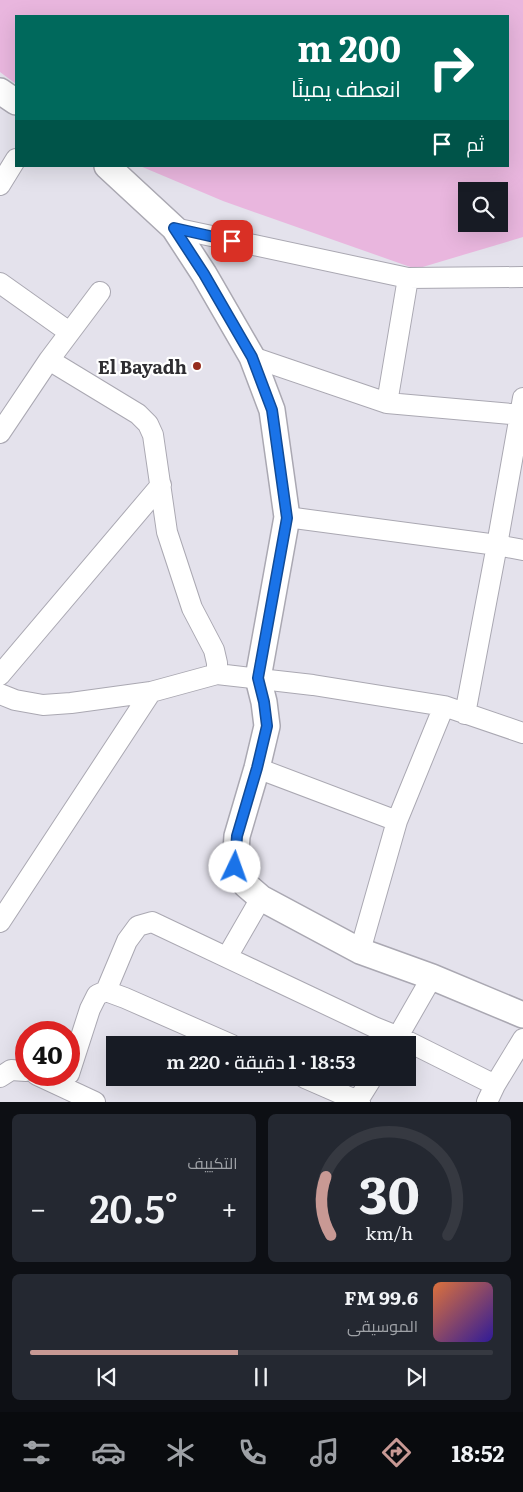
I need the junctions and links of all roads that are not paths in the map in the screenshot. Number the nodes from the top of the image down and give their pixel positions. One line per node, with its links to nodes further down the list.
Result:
1 (0, 91): 2 (street)
2 (15, 101)
3 (15, 161): 5 (street)
4 (108, 167): 6 (street)
5 (0, 185)
6 (174, 228): 8 (street); 12 (street)
7 (523, 277): 8 (street)
8 (408, 278): 14 (street)
9 (0, 283): 11 (street)
10 (100, 292): 11 (street)
11 (69, 332): 13 (street)
12 (252, 357): 14 (street); 18 (street)
13 (49, 360): 16 (street); 17 (street)
14 (387, 403): 15 (street)
15 (522, 409): 19 (street)
16 (0, 432)
17 (161, 485): 21 (street); 22 (street)
18 (287, 518): 19 (street); 23 (street)
19 (497, 545): 20 (street); 27 (street)
20 (523, 550)
21 (0, 674)
22 (217, 674): 23 (street); 24 (street)
23 (258, 678): 26 (street); 29 (street)
24 (151, 692): 25 (street); 32 (street)
25 (0, 694)
26 (444, 706): 27 (street); 30 (street)
27 (465, 714): 28 (street)
28 (523, 733)
29 (257, 768): 30 (street); 31 (street)
30 (397, 821): 33 (street)
31 (261, 898): 33 (street); 34 (street)
32 (0, 922)
33 (360, 951): 35 (street)
34 (227, 957): 36 (street); 39 (street)
35 (432, 977): 37 (street); 40 (street)
36 (106, 991): 38 (street); 41 (street)
37 (523, 1015)
38 (212, 1036)
39 (388, 1036)
40 (399, 1036)
41 (80, 1039)
42 (523, 1039): 49 (street)
43 (416, 1052): 49 (street)
44 (15, 1070): 45 (street)
45 (0, 1077)
46 (67, 1086): 50 (street)
47 (323, 1086): 51 (street)
48 (367, 1086): 51 (street)
49 (491, 1094)
50 (95, 1102)
51 (358, 1102)

